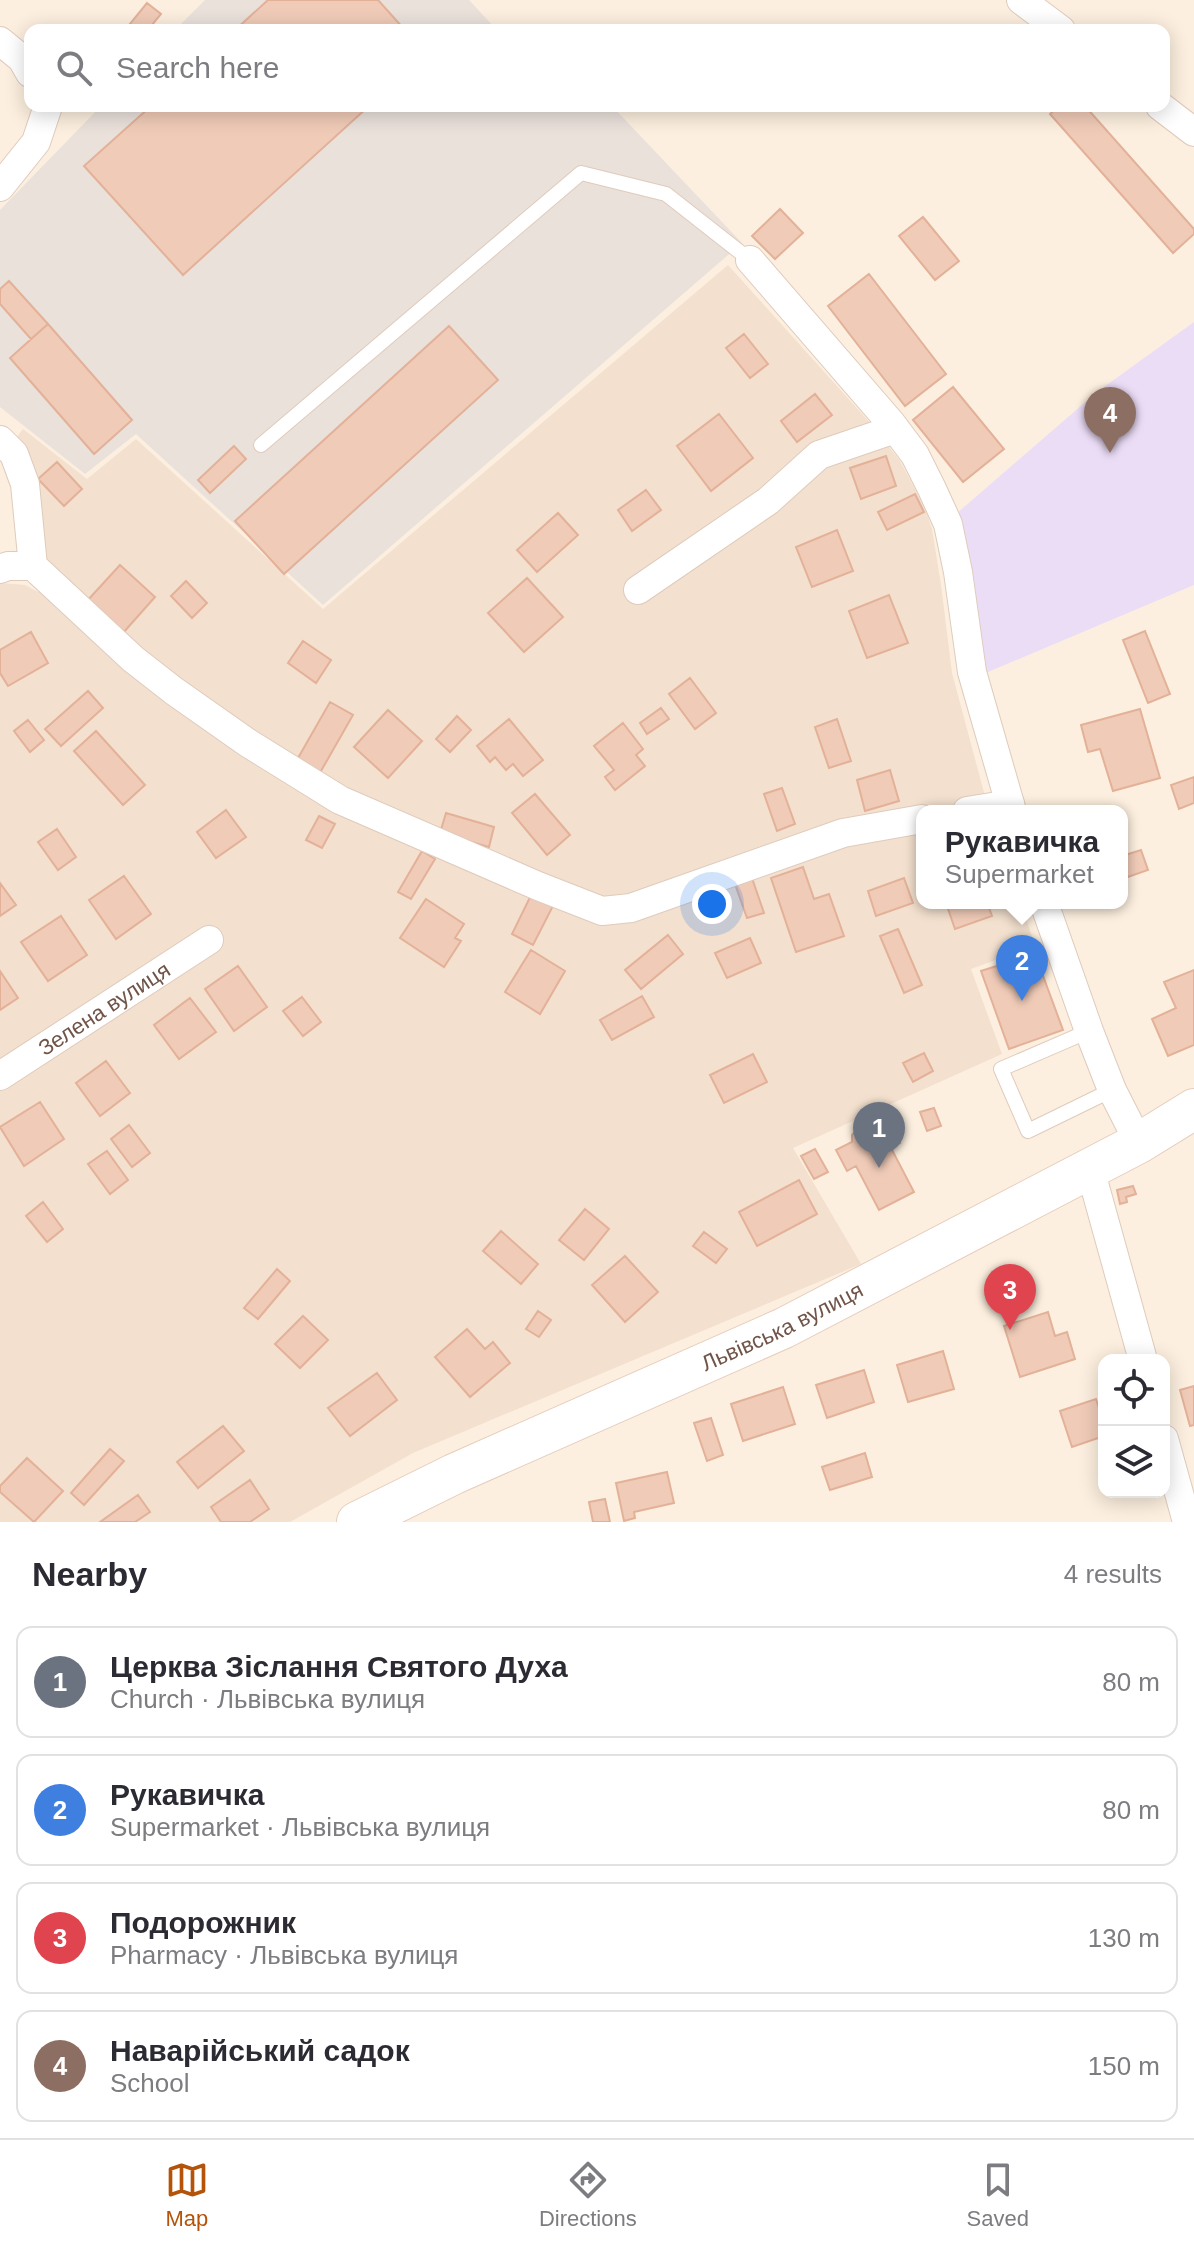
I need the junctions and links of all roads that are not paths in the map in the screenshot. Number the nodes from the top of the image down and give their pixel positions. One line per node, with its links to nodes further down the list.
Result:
1 (1021, 0): 2 (street)
2 (1053, 24)
3 (0, 41): 4 (street)
4 (24, 62)
5 (46, 112): 8 (street)
6 (1168, 112): 7 (street)
7 (1194, 132)
8 (0, 187)
9 (750, 260): 10 (street); 12 (lane)
10 (895, 429): 15 (street); 16 (street)
11 (0, 440): 13 (street)
12 (261, 445)
13 (33, 566): 14 (street); 17 (street)
14 (0, 569)
15 (638, 590)
16 (1010, 805)
17 (916, 820)
18 (1046, 909): 20 (street)
19 (209, 940): 21 (street, Зелена вулиця)
20 (1089, 1031): 22 (street); 22 (lane)
21 (0, 1076)
22 (1112, 1090): 24 (street)
23 (1194, 1109): 24 (main road, Львівська вулиця)
24 (1139, 1143): 25 (main road, Львівська вулиця)
25 (1090, 1169): 26 (street); 28 (main road, Львівська вулиця)
26 (1141, 1354)
27 (1170, 1461): 29 (street)
28 (357, 1522)
29 (1187, 1522)

